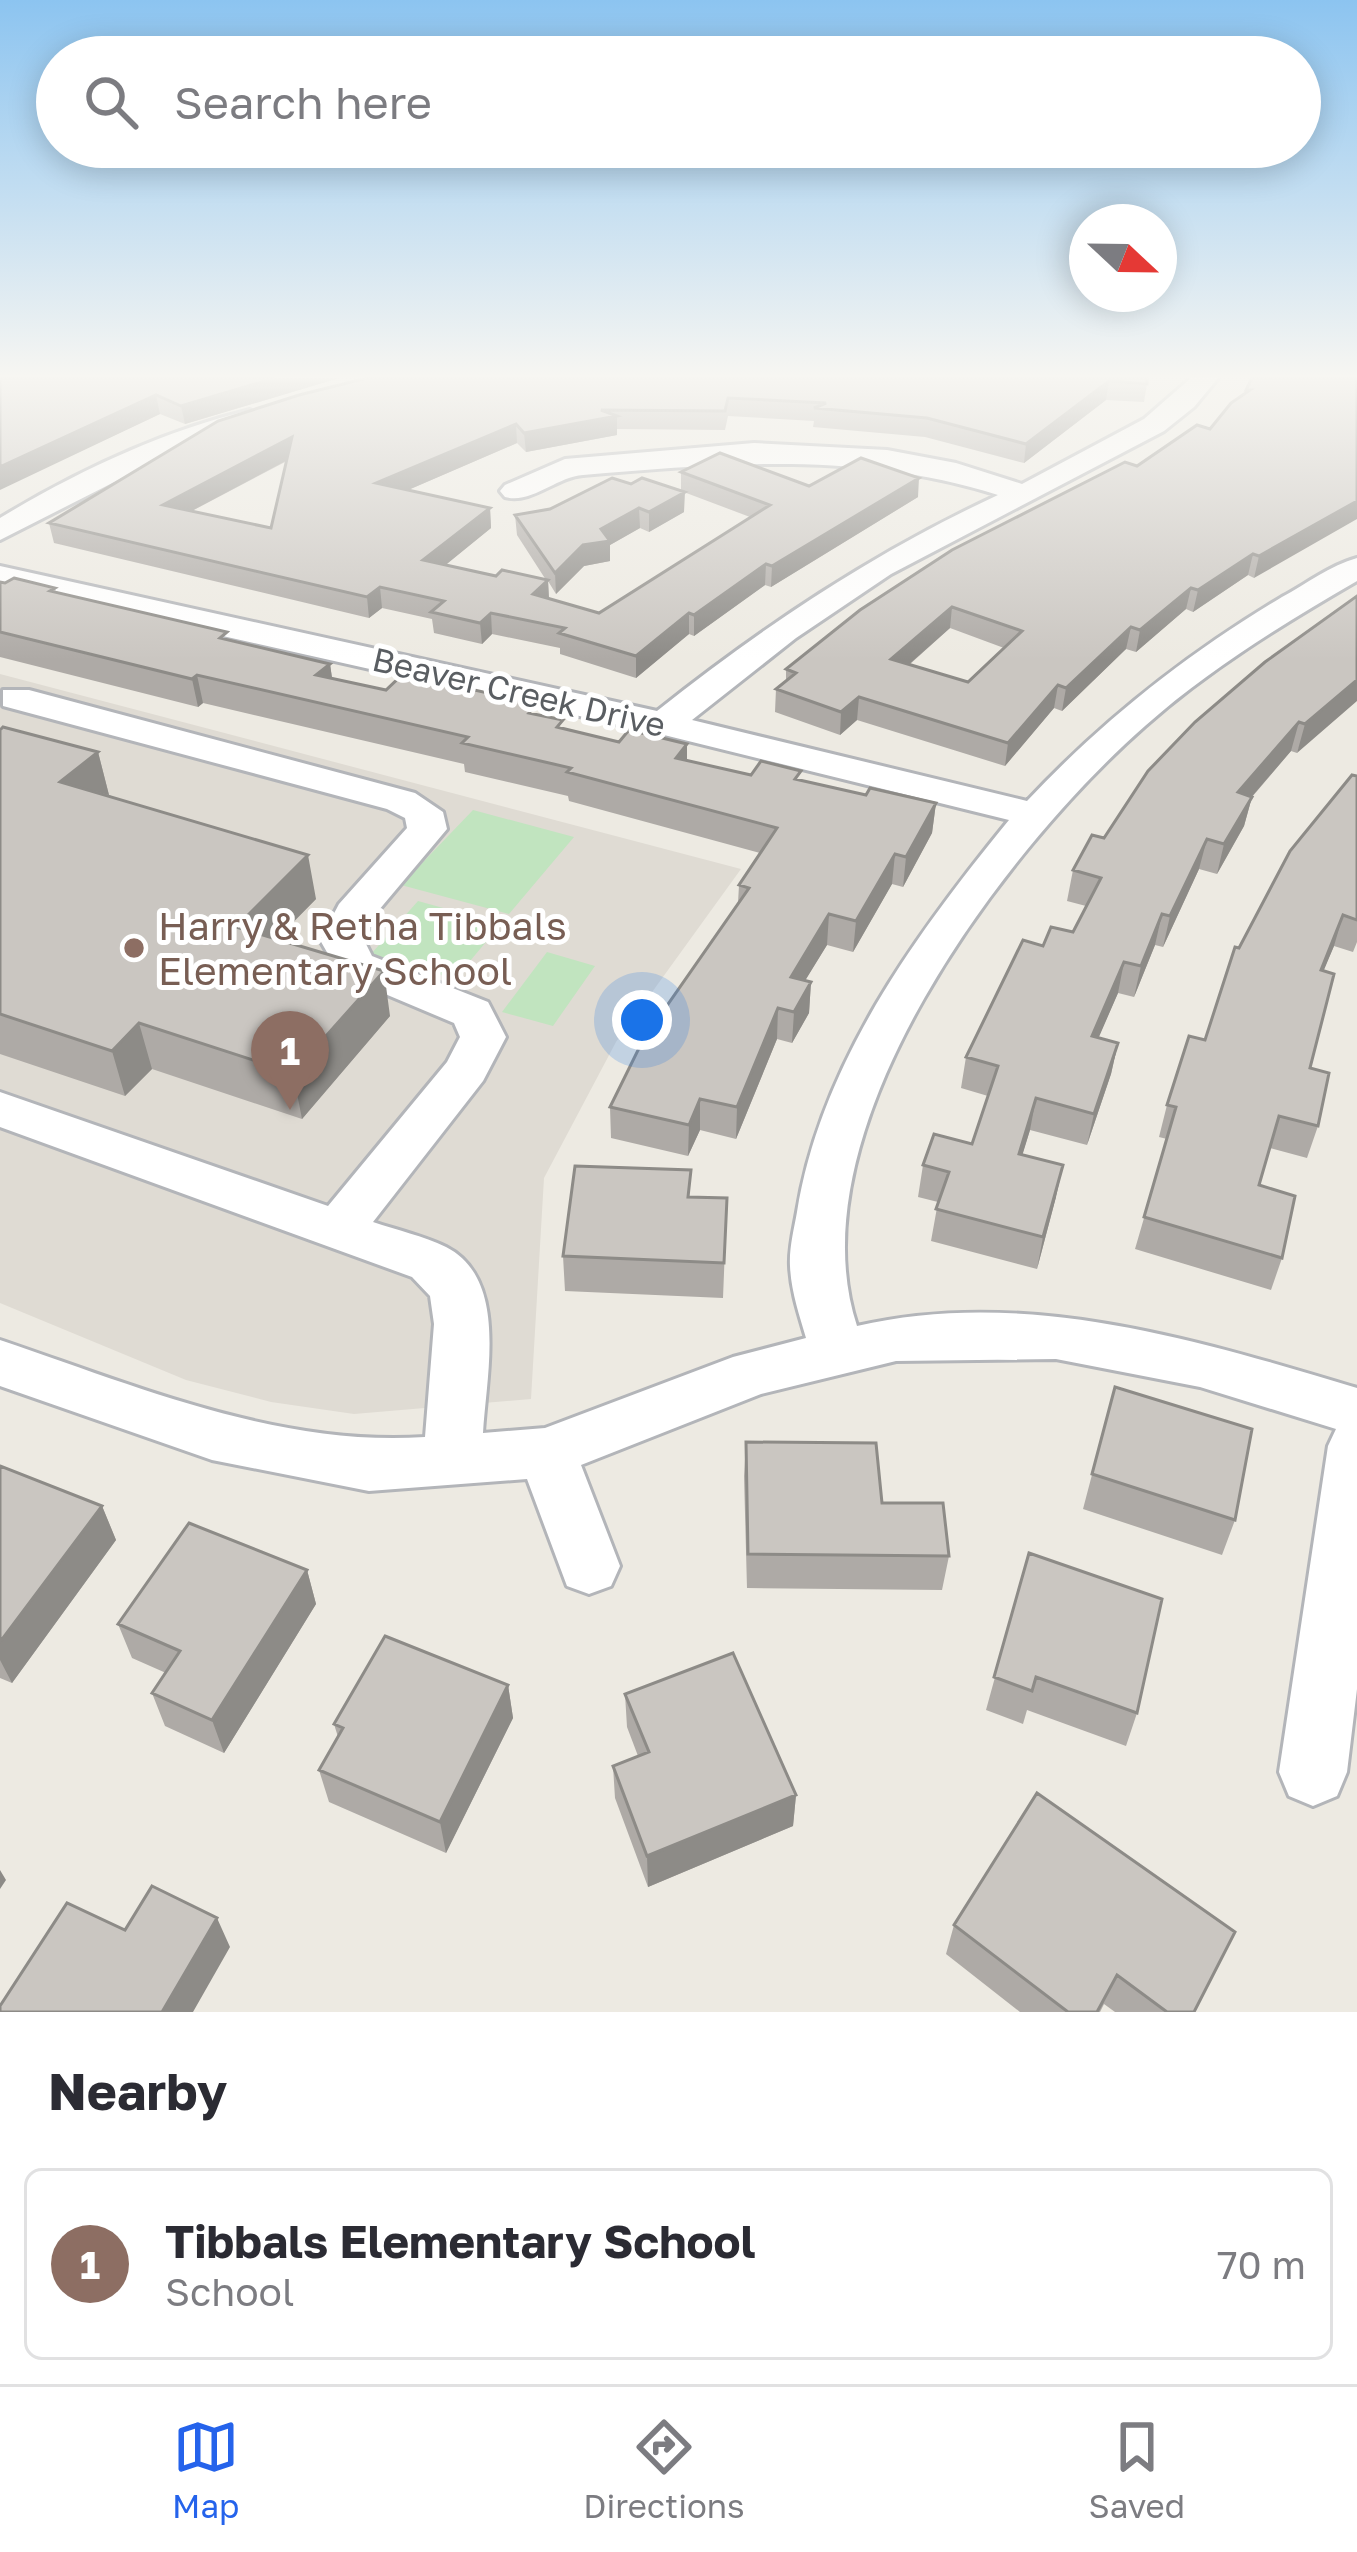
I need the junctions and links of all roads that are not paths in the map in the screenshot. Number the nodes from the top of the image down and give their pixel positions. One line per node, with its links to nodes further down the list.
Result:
1 (116, 472): 7 (street)
2 (556, 472): 5 (street)
3 (955, 472): 6 (street)
4 (1065, 472): 6 (street)
5 (514, 491)
6 (1020, 493): 11 (street)
7 (0, 531)
8 (1357, 568): 12 (street)
9 (0, 576): 11 (street, Beaver Creek Drive)
10 (5, 701): 14 (street)
11 (664, 724): 12 (street, Beaver Creek Drive)
12 (1036, 815): 15 (street)
13 (0, 1109): 14 (street)
14 (338, 1230): 20 (street)
15 (838, 1354): 17 (street); 19 (street)
16 (0, 1363): 20 (street)
17 (1357, 1412)
18 (1357, 1446): 22 (street)
19 (548, 1453): 20 (street); 21 (street)
20 (452, 1460)
21 (590, 1566)
22 (1313, 1772)

